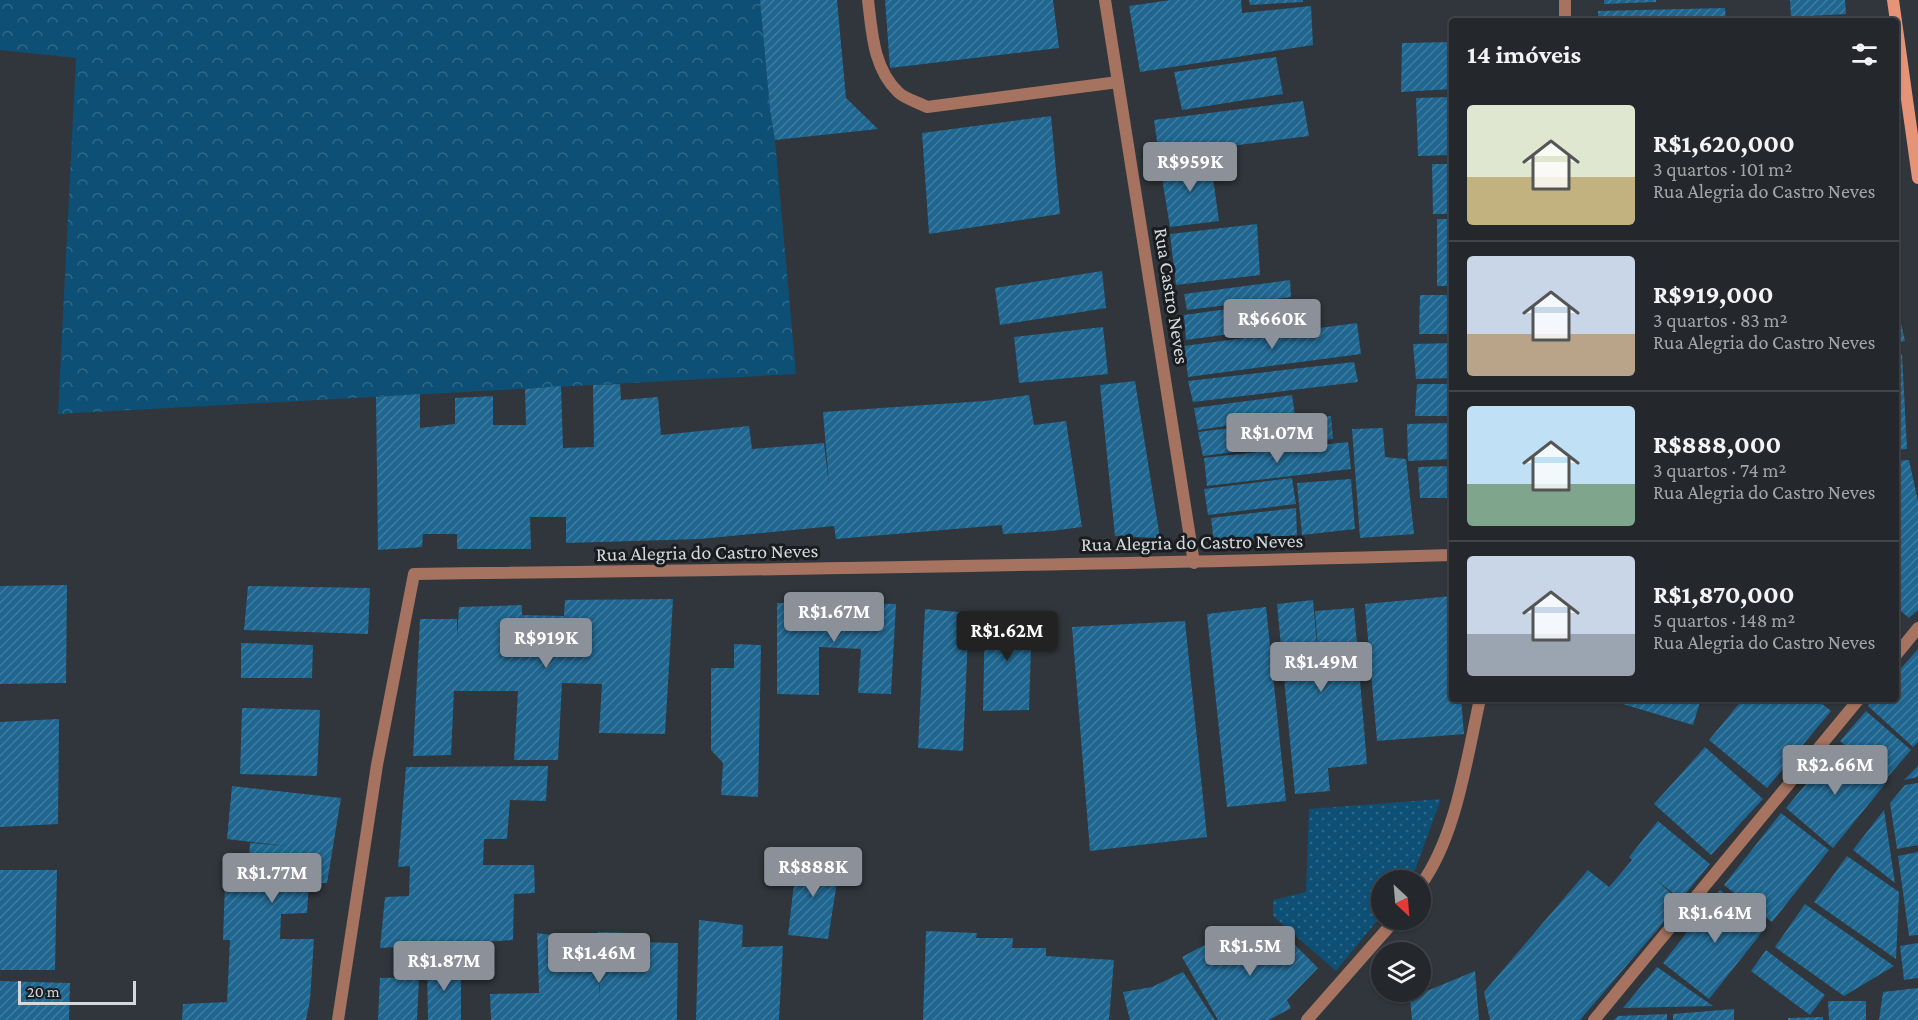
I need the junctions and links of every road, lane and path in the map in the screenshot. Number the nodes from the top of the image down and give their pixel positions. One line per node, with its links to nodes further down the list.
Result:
1 (868, 0): 8 (street)
2 (1105, 0): 8 (street, Rua Castro Neves)
3 (1565, 0): 5 (street)
4 (1893, 0): 6 (main road)
5 (1565, 18)
6 (1896, 18)
7 (1899, 43): 9 (main road)
8 (1118, 82): 11 (street, Rua Castro Neves)
9 (1918, 178)
10 (1449, 555): 11 (street, Rua Alegria do Castro Neves)
11 (1194, 563): 18 (street, Rua Alegria do Castro Neves)
12 (1918, 628): 13 (street)
13 (1899, 651)
14 (1479, 702): 16 (street)
15 (1857, 702): 20 (street)
16 (1428, 870)
17 (1386, 930): 19 (street)
18 (338, 1020)
19 (1308, 1020)
20 (1594, 1020)

